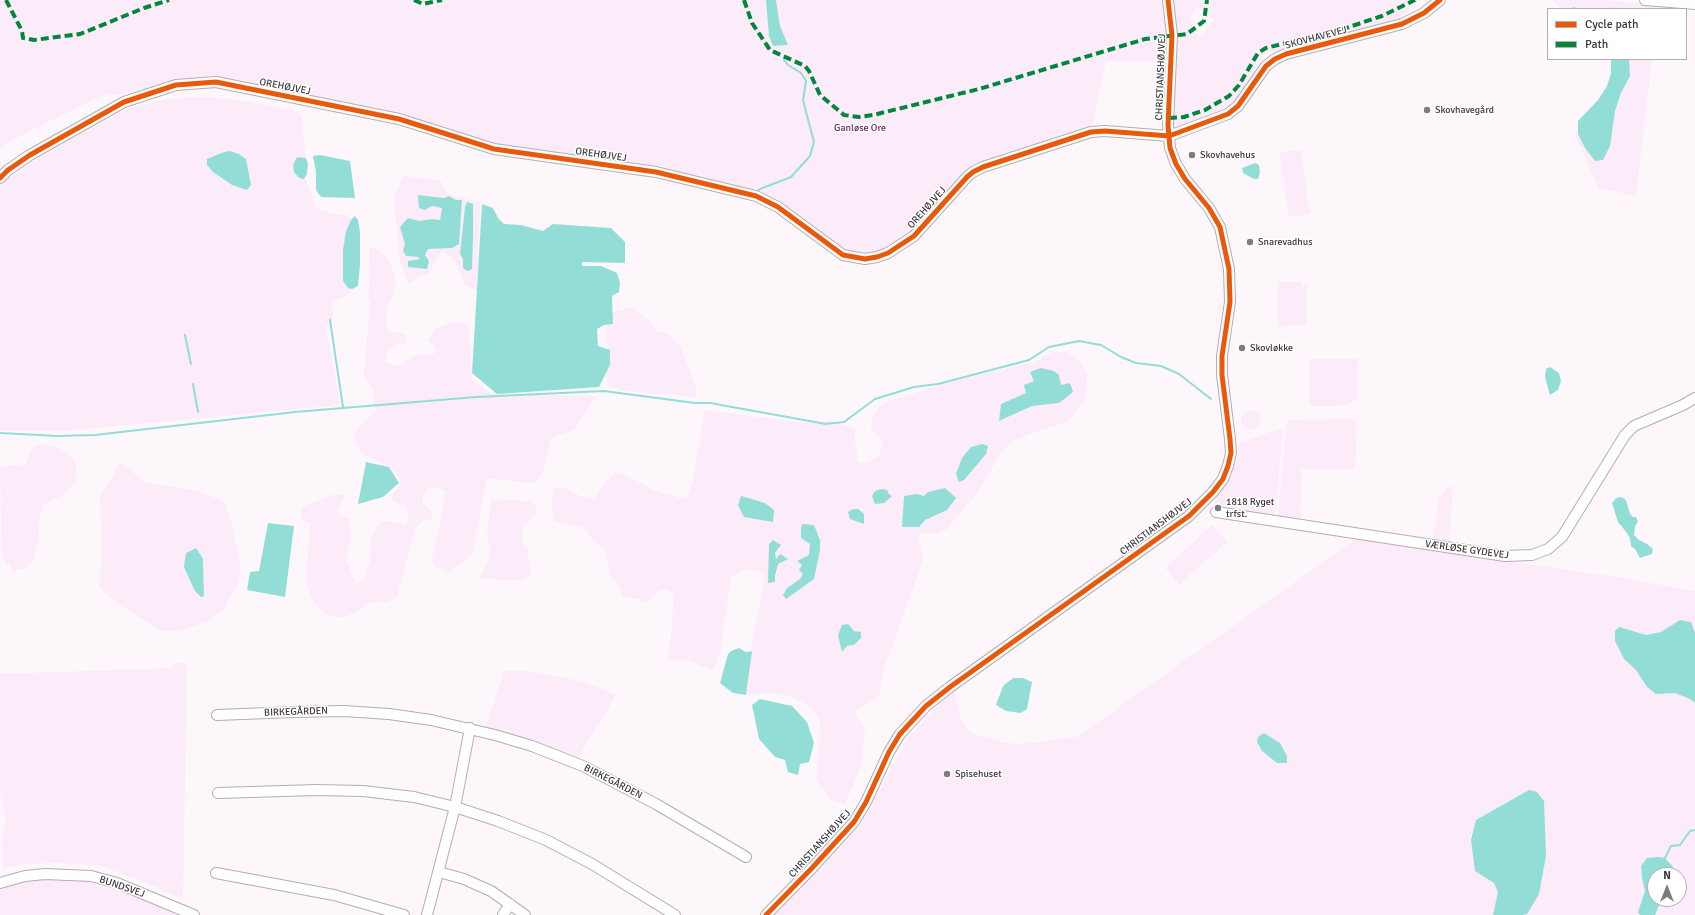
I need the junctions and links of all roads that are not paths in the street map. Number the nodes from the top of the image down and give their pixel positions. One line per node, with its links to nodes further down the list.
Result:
1 (1168, 0): 5 (street, CHRISTIANSHØJVEJ)
2 (1440, 0): 5 (street, SKOVHAVEVEJ)
3 (1645, 0): 4 (street)
4 (1695, 4)
5 (1169, 136): 6 (street, OREHØJVEJ); 24 (street, CHRISTIANSHØJVEJ)
6 (0, 178)
7 (1695, 398): 8 (street, VÆRLØSE GYDEVEJ)
8 (1216, 512)
9 (217, 716): 10 (street, BIRKEGÅRDEN)
10 (470, 728): 12 (street); 13 (street, BIRKEGÅRDEN)
11 (218, 793): 12 (street)
12 (455, 807): 14 (street); 23 (street)
13 (746, 857)
14 (439, 872): 17 (street); 20 (street)
15 (216, 873): 19 (street)
16 (0, 882): 18 (street, BUNDSVEJ)
17 (510, 904): 21 (street); 22 (street)
18 (194, 915)
19 (404, 915)
20 (427, 915)
21 (503, 915)
22 (525, 915)
23 (674, 915)
24 (766, 915)

